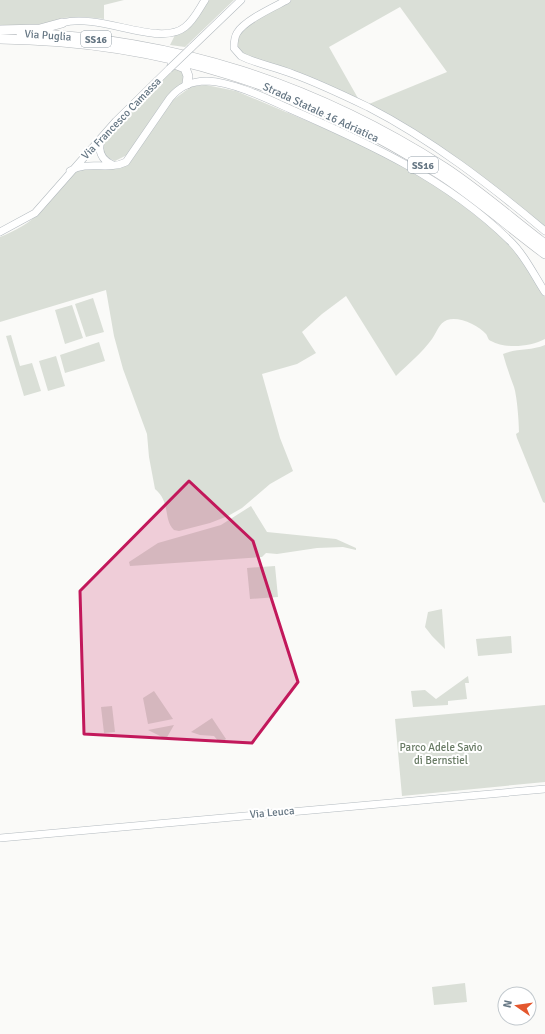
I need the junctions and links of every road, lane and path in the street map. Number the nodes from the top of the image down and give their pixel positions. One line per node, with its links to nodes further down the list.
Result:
1 (205, 0): 4 (street)
2 (241, 0): 8 (street, Via Francesco Camassa)
3 (285, 1): 14 (street)
4 (62, 23): 5 (highway)
5 (0, 32): 8 (highway, Via Puglia / SS16)
6 (0, 39): 7 (highway, Via Puglia / SS16)
7 (124, 49): 8 (highway, Via Puglia / SS16); 9 (highway)
8 (189, 55): 10 (street, Via Francesco Camassa, bridge); 16 (highway, Strada Statale 16 Adriatica / SS16); 17 (highway, Strada Statale 16 Adriatica / SS16)
9 (187, 84): 12 (street); 18 (street)
10 (104, 133): 11 (street, Via Francesco Camassa); 12 (street)
11 (88, 152): 12 (street); 13 (street, Via Francesco Camassa)
12 (104, 162): 13 (street)
13 (70, 171): 15 (street, Via Francesco Camassa)
14 (545, 231)
15 (0, 232)
16 (545, 244)
17 (545, 254)
18 (545, 292)
19 (545, 789): 20 (street, Via Leuca)
20 (0, 838)

